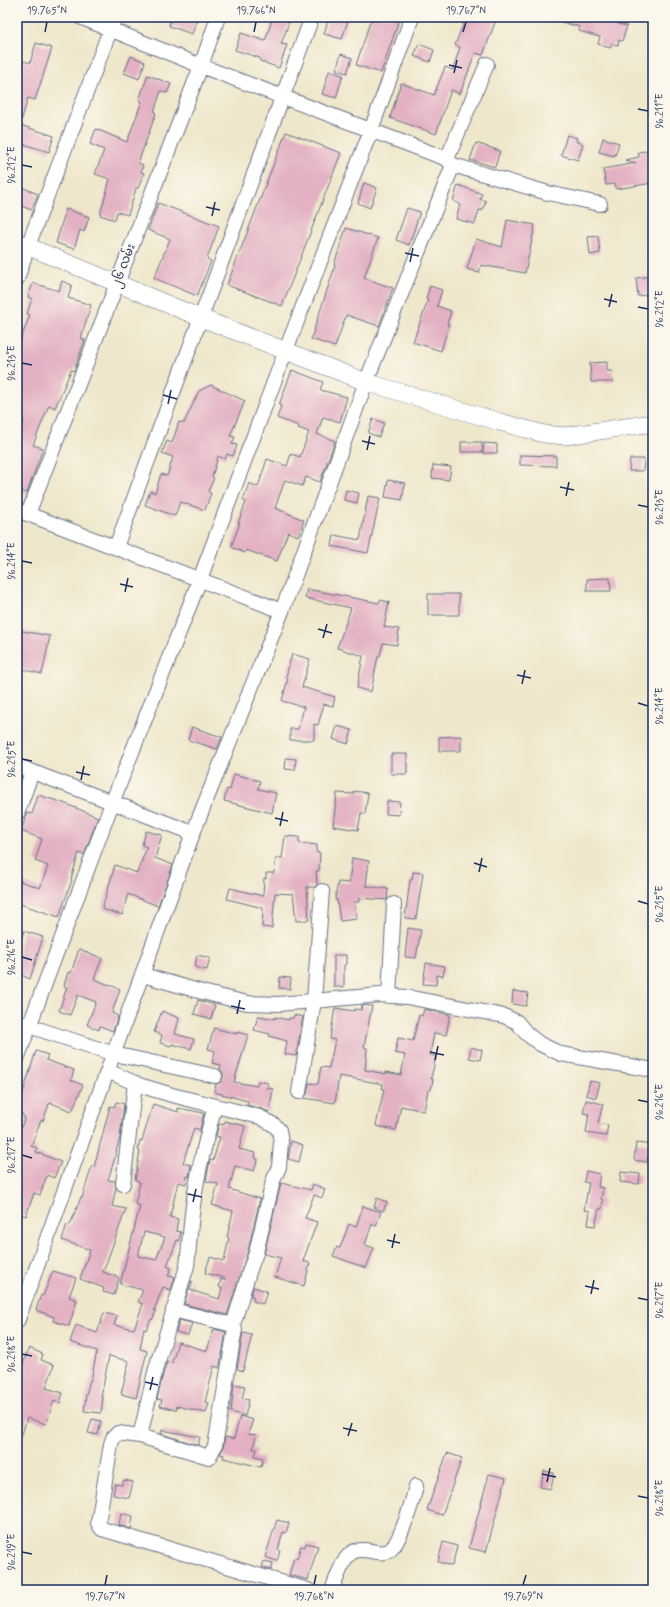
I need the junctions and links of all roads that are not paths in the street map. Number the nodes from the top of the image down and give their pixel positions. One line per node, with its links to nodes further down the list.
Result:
1 (80, 17): 5 (street)
2 (218, 17): 7 (street, ၂၆ လမ်း)
3 (312, 17): 8 (street)
4 (412, 17): 9 (street)
5 (113, 23): 7 (street); 12 (street)
6 (487, 64): 10 (street)
7 (201, 66): 8 (street); 14 (street, ၂၆ လမ်း)
8 (283, 97): 9 (street); 15 (street)
9 (371, 130): 10 (street); 16 (street)
10 (450, 162): 11 (street); 17 (street)
11 (600, 204)
12 (23, 244): 13 (street); 14 (street)
13 (17, 279)
14 (117, 282): 15 (street); 19 (street, ၂၆ လမ်း)
15 (201, 318): 16 (street); 20 (street)
16 (286, 350): 17 (street); 21 (street)
17 (366, 382): 18 (street); 22 (street)
18 (653, 423)
19 (22, 512): 20 (street)
20 (116, 547): 21 (street)
21 (200, 579): 22 (street); 25 (street)
22 (282, 611): 27 (street)
23 (17, 766): 24 (street)
24 (32, 772): 25 (street); 26 (street)
25 (112, 803): 27 (street); 33 (street)
26 (17, 814)
27 (193, 833): 30 (street)
28 (322, 891): 32 (street)
29 (394, 904): 31 (street)
30 (143, 974): 32 (street); 34 (street)
31 (389, 996): 32 (street); 36 (street)
32 (314, 1001): 40 (street)
33 (22, 1024): 34 (street); 35 (street)
34 (114, 1054): 37 (street); 38 (street)
35 (17, 1059)
36 (653, 1070)
37 (108, 1071): 39 (street); 43 (street)
38 (215, 1076)
39 (135, 1083): 41 (street); 42 (street)
40 (299, 1092)
41 (215, 1106): 44 (street); 46 (street)
42 (123, 1184)
43 (23, 1289): 45 (street)
44 (173, 1310): 46 (street); 47 (street)
45 (17, 1322)
46 (233, 1325): 47 (street)
47 (140, 1436): 49 (street)
48 (416, 1486): 50 (street)
49 (308, 1590)
50 (332, 1590)

